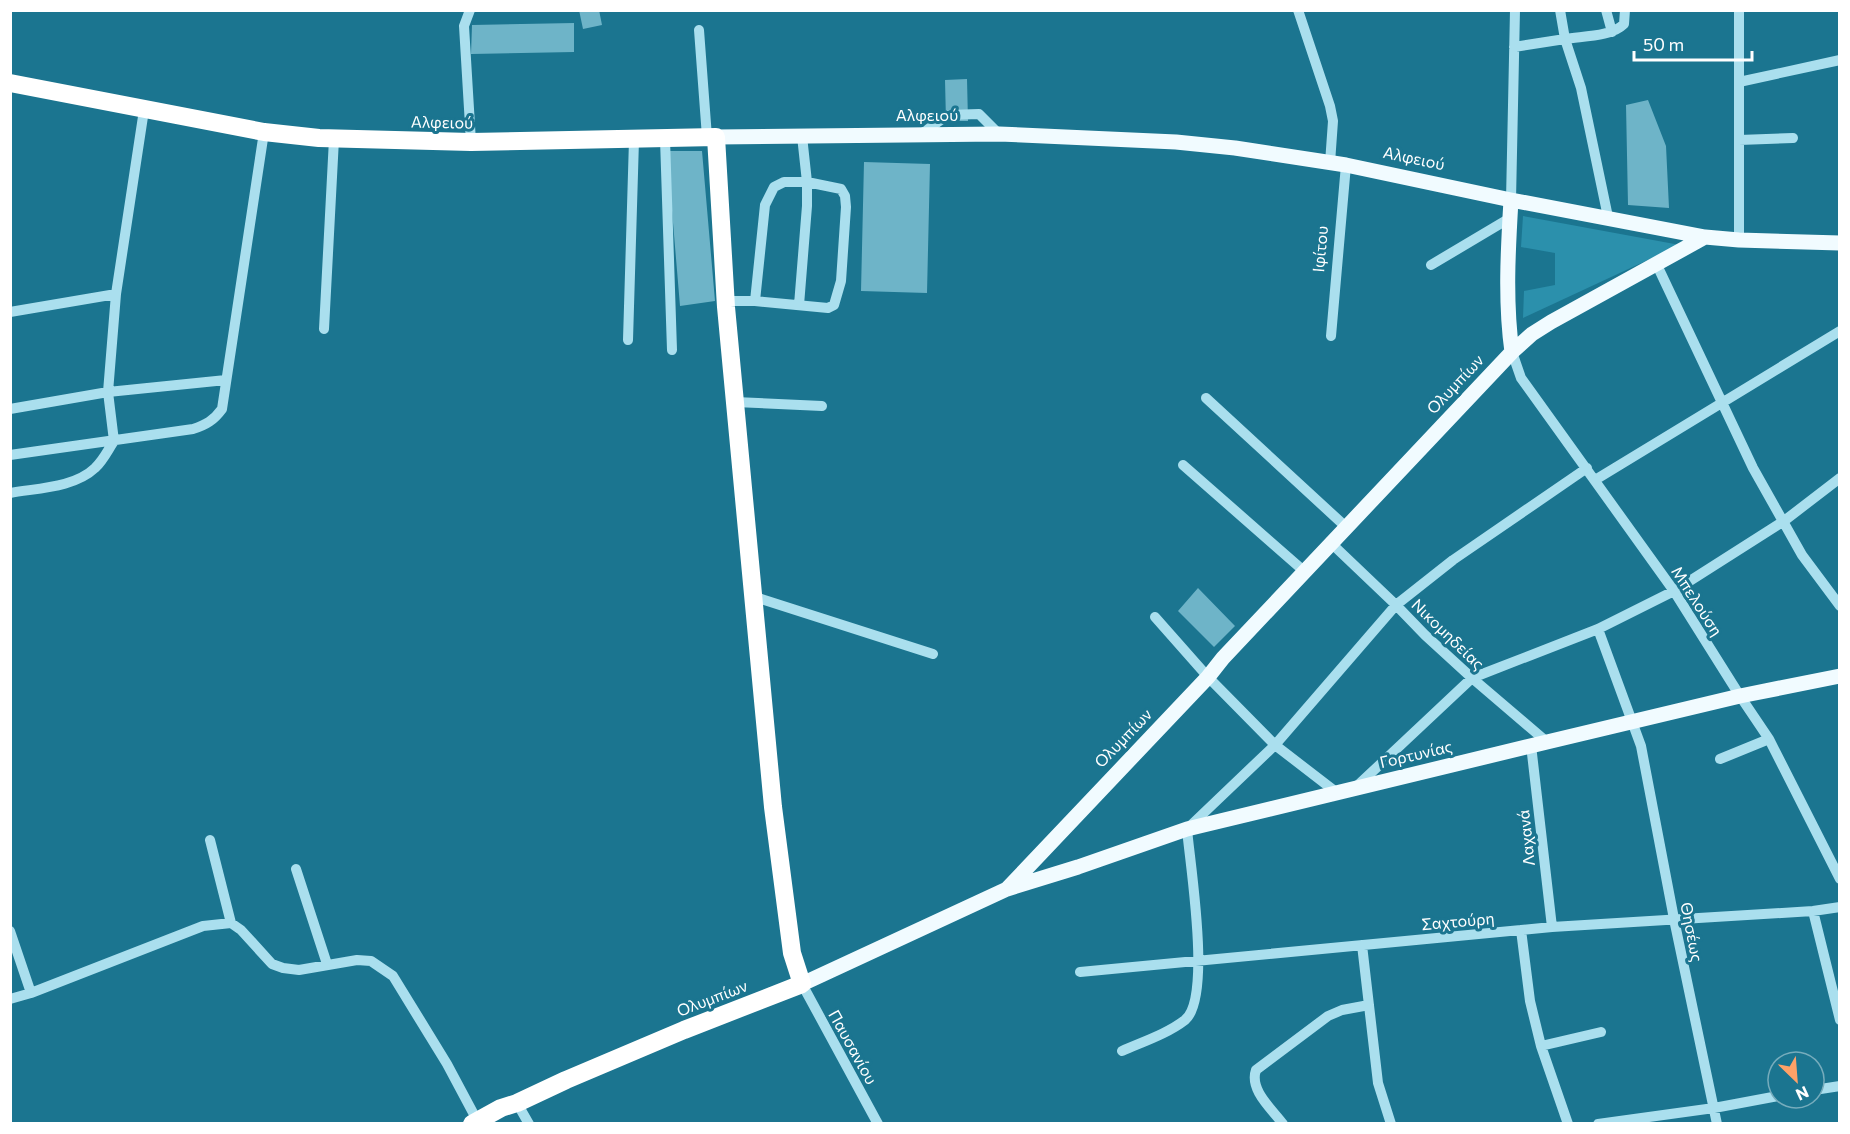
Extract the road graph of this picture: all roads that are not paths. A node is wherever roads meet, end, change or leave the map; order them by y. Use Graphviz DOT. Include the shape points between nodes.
graph roads {
  1 [pos="470,10"];
  2 [pos="1298,10"];
  3 [pos="1515,10"];
  4 [pos="1560,10"];
  5 [pos="1606,10"];
  6 [pos="1625,10"];
  7 [pos="1739,10"];
  8 [pos="699,30"];
  9 [pos="1612,32"];
  10 [pos="1565,39"];
  11 [pos="1514,47"];
  12 [pos="1839,60"];
  13 [pos="1739,82"];
  14 [pos="10,83"];
  15 [pos="144,110"];
  16 [pos="264,132"];
  17 [pos="802,136"];
  18 [pos="711,137"];
  19 [pos="1793,138"];
  20 [pos="334,139"];
  21 [pos="634,140"];
  22 [pos="665,140"];
  23 [pos="1739,140"];
  24 [pos="471,142"];
  25 [pos="1330,163"];
  26 [pos="1346,165"];
  27 [pos="807,182"];
  28 [pos="1511,200"];
  29 [pos="1608,217"];
  30 [pos="1510,218"];
  31 [pos="1705,237"];
  32 [pos="1739,240"];
  33 [pos="1839,243"];
  34 [pos="1656,263"];
  35 [pos="1431,265"];
  36 [pos="116,294"];
  37 [pos="726,301"];
  38 [pos="755,301"];
  39 [pos="799,305"];
  40 [pos="10,312"];
  41 [pos="324,329"];
  42 [pos="1839,331"];
  43 [pos="1331,336"];
  44 [pos="628,340"];
  45 [pos="672,350"];
  46 [pos="1512,352"];
  47 [pos="226,380"];
  48 [pos="108,392"];
  49 [pos="1206,398"];
  50 [pos="735,402"];
  51 [pos="1722,403"];
  52 [pos="822,406"];
  53 [pos="10,409"];
  54 [pos="114,441"];
  55 [pos="10,455"];
  56 [pos="1183,465"];
  57 [pos="1587,468"];
  58 [pos="1839,478"];
  59 [pos="1595,480"];
  60 [pos="10,493"];
  61 [pos="1784,521"];
  62 [pos="1346,527"];
  63 [pos="1332,544"];
  64 [pos="1305,572"];
  65 [pos="1674,591"];
  66 [pos="752,596"];
  67 [pos="1396,605"];
  68 [pos="1839,606"];
  69 [pos="1155,617"];
  70 [pos="1598,629"];
  71 [pos="933,654"];
  72 [pos="1839,676"];
  73 [pos="1208,677"];
  74 [pos="1472,678"];
  75 [pos="1740,696"];
  76 [pos="1634,723"];
  77 [pos="1769,739"];
  78 [pos="1547,742"];
  79 [pos="1275,745"];
  80 [pos="1531,745"];
  81 [pos="1720,759"];
  82 [pos="1356,787"];
  83 [pos="1336,792"];
  84 [pos="1187,829"];
  85 [pos="210,840"];
  86 [pos="296,869"];
  87 [pos="1839,879"];
  88 [pos="1007,889"];
  89 [pos="1839,907"];
  90 [pos="1813,911"];
  91 [pos="1674,920"];
  92 [pos="231,923"];
  93 [pos="1551,927"];
  94 [pos="1521,930"];
  95 [pos="10,931"];
  96 [pos="1362,945"];
  97 [pos="1199,960"];
  98 [pos="327,964"];
  99 [pos="1080,972"];
  100 [pos="802,984"];
  101 [pos="31,993"];
  102 [pos="10,999"];
  103 [pos="1369,1005"];
  104 [pos="1839,1020"];
  105 [pos="1601,1032"];
  106 [pos="1541,1046"];
  107 [pos="1122,1051"];
  108 [pos="1766,1098"];
  109 [pos="517,1103"];
  110 [pos="1714,1108"];
  111 [pos="476,1122"];
  112 [pos="529,1124"];
  113 [pos="878,1124"];
  114 [pos="1283,1124"];
  115 [pos="1391,1124"];
  116 [pos="1568,1124"];
  117 [pos="1598,1124"];
  118 [pos="1717,1124"];
  1 -- 24 [label="street" via="464,26"];
  2 -- 25 [label="street" via="1330,106"];
  3 -- 11 [label="street"];
  4 -- 10 [label="street"];
  5 -- 9 [label="street"];
  6 -- 9 [label="street" via="1624,24"];
  7 -- 13 [label="street"];
  8 -- 18 [label="street"];
  9 -- 10 [label="street"];
  10 -- 11 [label="street"];
  10 -- 29 [label="street" via="1581,88"];
  11 -- 28 [label="street"];
  12 -- 13 [label="street"];
  13 -- 23 [label="street"];
  14 -- 15 [label="highway, Αλφειού"];
  15 -- 16 [label="highway, Αλφειού"];
  15 -- 36 [label="street"];
  16 -- 20 [label="highway, Αλφειού"];
  16 -- 47 [label="street"];
  17 -- 18 [label="main road, Αλφειού"];
  17 -- 25 [label="main road, Αλφειού" via="999,134 1176,142"];
  17 -- 27 [label="street"];
  18 -- 22 [label="highway, Αλφειού"];
  18 -- 37 [label="highway"];
  19 -- 23 [label="street"];
  20 -- 24 [label="highway, Αλφειού"];
  20 -- 41 [label="street"];
  21 -- 22 [label="highway, Αλφειού"];
  21 -- 24 [label="highway, Αλφειού"];
  21 -- 44 [label="street"];
  22 -- 45 [label="street"];
  23 -- 32 [label="street"];
  25 -- 26 [label="main road, Αλφειού"];
  26 -- 28 [label="main road, Αλφειού"];
  26 -- 43 [label="street, Ιφίτου"];
  27 -- 38 [label="street" via="784,182 774,187 765,205"];
  27 -- 39 [label="street"];
  27 -- 39 [label="street" via="841,189 846,207 837,299 828,308"];
  28 -- 29 [label="main road, Αλφειού"];
  28 -- 30 [label="main road"];
  29 -- 31 [label="main road, Αλφειού"];
  30 -- 35 [label="street"];
  30 -- 46 [label="main road"];
  31 -- 32 [label="main road, Αλφειού"];
  31 -- 34 [label="main road, Ολυμπίων"];
  32 -- 33 [label="main road, Αλφειού"];
  34 -- 46 [label="main road, Ολυμπίων" via="1551,322"];
  34 -- 51 [label="street"];
  36 -- 40 [label="street"];
  36 -- 48 [label="street"];
  37 -- 38 [label="street"];
  37 -- 50 [label="highway"];
  38 -- 39 [label="street"];
  42 -- 51 [label="street"];
  46 -- 57 [label="street, Μπελούση" via="1521,378"];
  46 -- 62 [label="main road, Ολυμπίων"];
  47 -- 48 [label="street"];
  47 -- 54 [label="street" via="222,409 204,426"];
  48 -- 53 [label="street"];
  48 -- 54 [label="street"];
  49 -- 62 [label="street"];
  50 -- 52 [label="street"];
  50 -- 66 [label="highway"];
  51 -- 59 [label="street"];
  51 -- 61 [label="street"];
  54 -- 55 [label="street"];
  54 -- 60 [label="street" via="96,468 82,477"];
  56 -- 64 [label="street"];
  57 -- 59 [label="street, Μπελούση"];
  57 -- 67 [label="street" via="1453,560"];
  58 -- 61 [label="street"];
  59 -- 65 [label="street, Μπελούση"];
  61 -- 65 [label="street"];
  61 -- 68 [label="street" via="1802,555"];
  62 -- 63 [label="main road, Ολυμπίων"];
  63 -- 64 [label="main road, Ολυμπίων"];
  63 -- 67 [label="street, Νικομηδείας"];
  64 -- 73 [label="main road, Ολυμπίων"];
  65 -- 70 [label="street"];
  65 -- 75 [label="street, Μπελούση"];
  66 -- 71 [label="street"];
  66 -- 100 [label="highway" via="790,941"];
  67 -- 74 [label="street, Νικομηδείας"];
  67 -- 79 [label="street"];
  69 -- 73 [label="street"];
  70 -- 74 [label="street"];
  70 -- 76 [label="street, Θησέως"];
  72 -- 75 [label="main road, Γορτυνίας"];
  73 -- 79 [label="street"];
  73 -- 88 [label="main road, Ολυμπίων"];
  74 -- 78 [label="street, Νικομηδείας"];
  74 -- 82 [label="street"];
  75 -- 76 [label="main road, Γορτυνίας"];
  75 -- 77 [label="street, Μπελούση"];
  76 -- 78 [label="main road, Γορτυνίας"];
  76 -- 91 [label="street, Θησέως"];
  77 -- 81 [label="street"];
  77 -- 87 [label="street, Μπελούση"];
  78 -- 80 [label="main road, Γορτυνίας"];
  79 -- 83 [label="street"];
  79 -- 84 [label="street"];
  80 -- 82 [label="main road, Γορτυνίας"];
  80 -- 93 [label="street, Λαχανά"];
  82 -- 83 [label="main road, Γορτυνίας"];
  83 -- 84 [label="main road, Γορτυνίας"];
  84 -- 88 [label="main road, Γορτυνίας"];
  84 -- 97 [label="street"];
  85 -- 92 [label="street"];
  86 -- 98 [label="street"];
  88 -- 100 [label="main road, Ολυμπίων"];
  89 -- 90 [label="street, Σαχτούρη"];
  90 -- 91 [label="street, Σαχτούρη"];
  90 -- 104 [label="street"];
  91 -- 93 [label="street, Σαχτούρη"];
  91 -- 110 [label="street, Θησέως"];
  92 -- 98 [label="street" via="272,964 299,970"];
  92 -- 101 [label="street" via="203,927"];
  93 -- 94 [label="street, Σαχτούρη"];
  94 -- 96 [label="street, Σαχτούρη"];
  94 -- 106 [label="street" via="1530,1001"];
  95 -- 101 [label="street"];
  96 -- 97 [label="street, Σαχτούρη"];
  96 -- 103 [label="street"];
  97 -- 99 [label="street, Σαχτούρη"];
  97 -- 107 [label="street" via="1193,1011 1185,1020"];
  98 -- 111 [label="street" via="370,961 393,976 447,1064"];
  100 -- 109 [label="highway, Ολυμπίων" via="684,1030"];
  100 -- 113 [label="street, Παυσανίου"];
  101 -- 102 [label="street"];
  103 -- 114 [label="street" via="1328,1016 1256,1071 1257,1090"];
  103 -- 115 [label="street" via="1378,1083"];
  105 -- 106 [label="street"];
  106 -- 116 [label="street"];
  108 -- 110 [label="street"];
  109 -- 111 [label="highway, Ολυμπίων"];
  109 -- 112 [label="street"];
  110 -- 117 [label="street"];
  110 -- 118 [label="street, Θησέως"];
}
